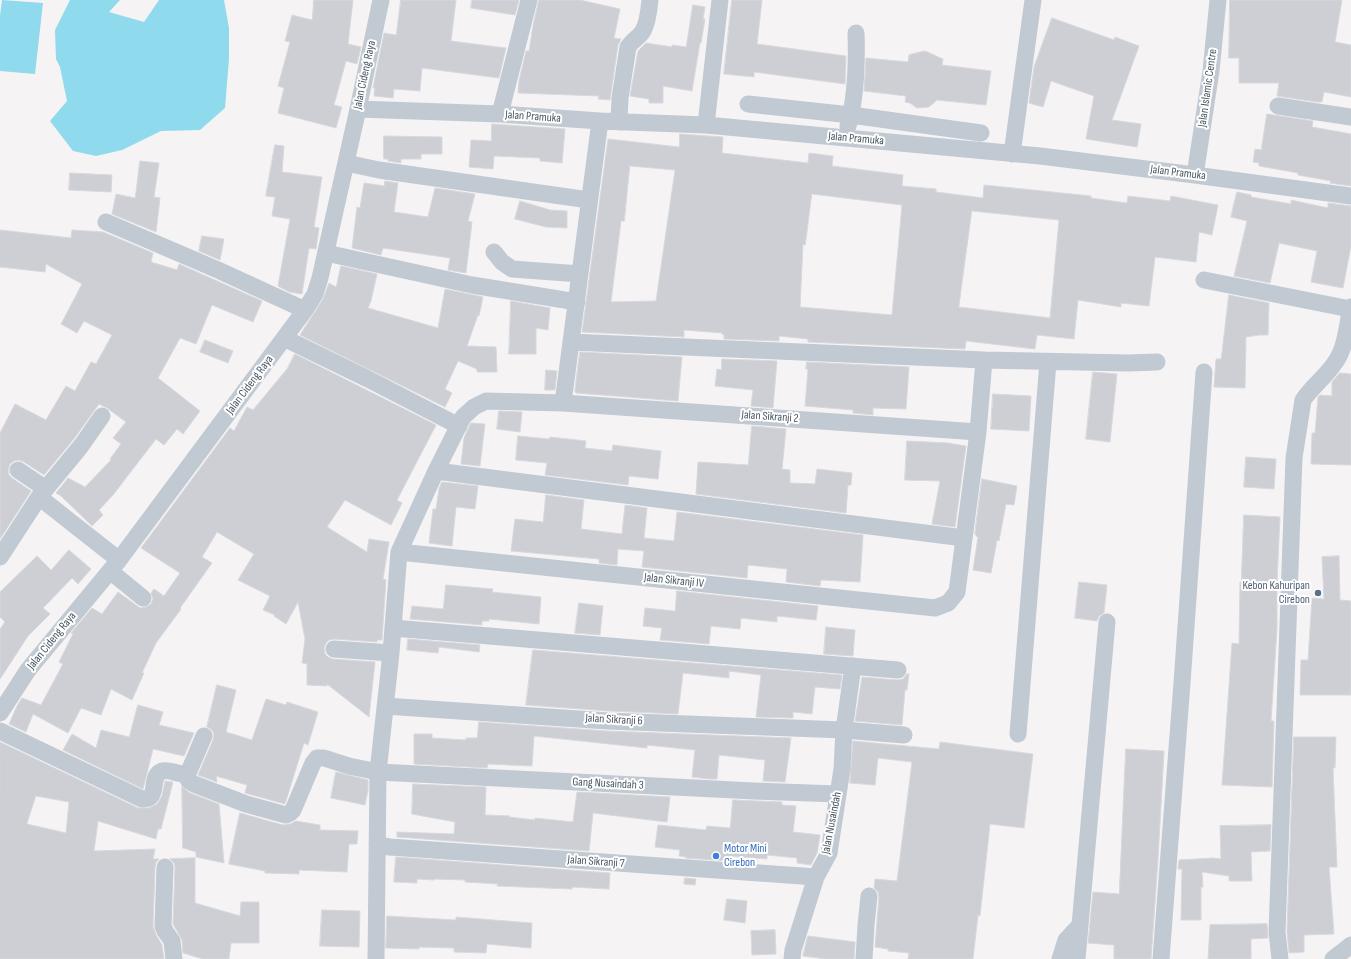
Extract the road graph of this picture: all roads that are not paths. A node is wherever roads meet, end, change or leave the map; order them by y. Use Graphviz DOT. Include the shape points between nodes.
graph roads {
  1 [pos="380,0"];
  2 [pos="529,0"];
  3 [pos="650,0"];
  4 [pos="720,0"];
  5 [pos="1032,0"];
  6 [pos="1218,0"];
  7 [pos="856,33"];
  8 [pos="748,104"];
  9 [pos="1278,106"];
  10 [pos="358,108"];
  11 [pos="500,114"];
  12 [pos="851,115"];
  13 [pos="1351,117"];
  14 [pos="600,121"];
  15 [pos="619,122"];
  16 [pos="706,125"];
  17 [pos="981,133"];
  18 [pos="845,138"];
  19 [pos="1012,154"];
  20 [pos="346,163"];
  21 [pos="1195,175"];
  22 [pos="1351,196"];
  23 [pos="589,200"];
  24 [pos="106,222"];
  25 [pos="494,252"];
  26 [pos="326,253"];
  27 [pos="580,274"];
  28 [pos="1204,280"];
  29 [pos="577,302"];
  30 [pos="1351,308"];
  31 [pos="305,310"];
  32 [pos="284,338"];
  33 [pos="571,342"];
  34 [pos="984,360"];
  35 [pos="1048,362"];
  36 [pos="1157,362"];
  37 [pos="1204,372"];
  38 [pos="563,403"];
  39 [pos="102,416"];
  40 [pos="459,426"];
  41 [pos="978,432"];
  42 [pos="18,470"];
  43 [pos="436,471"];
  44 [pos="43,493"];
  45 [pos="964,538"];
  46 [pos="399,552"];
  47 [pos="0,557"];
  48 [pos="114,565"];
  49 [pos="143,598"];
  50 [pos="1107,622"];
  51 [pos="393,628"];
  52 [pos="334,649"];
  53 [pos="391,653"];
  54 [pos="853,666"];
  55 [pos="898,670"];
  56 [pos="384,706"];
  57 [pos="1,710"];
  58 [pos="844,730"];
  59 [pos="0,731"];
  60 [pos="1018,734"];
  61 [pos="904,735"];
  62 [pos="204,736"];
  63 [pos="378,772"];
  64 [pos="184,774"];
  65 [pos="838,794"];
  66 [pos="376,845"];
  67 [pos="166,867"];
  68 [pos="816,877"];
  69 [pos="869,896"];
  70 [pos="1080,925"];
  71 [pos="1351,945"];
  72 [pos="174,959"];
  73 [pos="376,959"];
  74 [pos="792,959"];
  75 [pos="864,959"];
  76 [pos="1060,959"];
  77 [pos="1077,959"];
  78 [pos="1161,959"];
  79 [pos="1280,959"];
  80 [pos="1333,959"];
  1 -- 10 [label="street, Jalan Cideng Raya"];
  2 -- 11 [label="street"];
  3 -- 15 [label="street" via="644,30 628,47"];
  4 -- 16 [label="street"];
  5 -- 19 [label="street"];
  6 -- 21 [label="street, Jalan Islamic Centre" via="1211,71"];
  7 -- 12 [label="street" via="857,58"];
  8 -- 12 [label="street"];
  9 -- 13 [label="street"];
  10 -- 11 [label="street, Jalan Pramuka"];
  10 -- 20 [label="street, Jalan Cideng Raya"];
  11 -- 14 [label="street, Jalan Pramuka"];
  12 -- 17 [label="street"];
  12 -- 18 [label="street"];
  14 -- 15 [label="street, Jalan Pramuka"];
  14 -- 23 [label="street"];
  15 -- 16 [label="street, Jalan Pramuka"];
  16 -- 18 [label="street, Jalan Pramuka"];
  18 -- 19 [label="street, Jalan Pramuka"];
  19 -- 21 [label="street, Jalan Pramuka"];
  20 -- 23 [label="street"];
  20 -- 26 [label="street, Jalan Cideng Raya"];
  21 -- 22 [label="street, Jalan Pramuka"];
  23 -- 27 [label="street"];
  24 -- 31 [label="street"];
  25 -- 27 [label="street" via="512,269"];
  26 -- 29 [label="street" via="472,285"];
  26 -- 31 [label="street, Jalan Cideng Raya" via="315,294"];
  27 -- 29 [label="street"];
  28 -- 30 [label="street"];
  29 -- 33 [label="street"];
  30 -- 79 [label="street" via="1342,348 1335,364 1303,400 1294,458 1277,932"];
  31 -- 32 [label="street, Jalan Cideng Raya"];
  32 -- 40 [label="street" via="368,378"];
  32 -- 48 [label="street, Jalan Cideng Raya"];
  33 -- 34 [label="street"];
  33 -- 38 [label="street"];
  34 -- 35 [label="street"];
  34 -- 41 [label="street"];
  35 -- 36 [label="street"];
  35 -- 60 [label="street"];
  37 -- 78 [label="street"];
  38 -- 40 [label="street, Jalan Sikranji 2" via="486,401 463,417"];
  38 -- 41 [label="street, Jalan Sikranji 2"];
  39 -- 44 [label="street"];
  40 -- 43 [label="street, Jalan Sikranji 2"];
  41 -- 45 [label="street"];
  42 -- 44 [label="street"];
  43 -- 45 [label="street"];
  43 -- 46 [label="street, Jalan Sikranji 2"];
  44 -- 47 [label="street"];
  44 -- 48 [label="street"];
  45 -- 46 [label="street, Jalan Sikranji IV" via="957,592 948,603 935,608"];
  46 -- 51 [label="street"];
  48 -- 49 [label="street"];
  48 -- 57 [label="street, Jalan Cideng Raya" via="28,670"];
  50 -- 70 [label="street"];
  51 -- 53 [label="street"];
  51 -- 54 [label="street"];
  52 -- 53 [label="street"];
  53 -- 56 [label="street"];
  54 -- 55 [label="street"];
  54 -- 58 [label="street, Jalan Nusaindah"];
  56 -- 58 [label="street, Jalan Sikranji 6" via="608,720"];
  56 -- 63 [label="street"];
  58 -- 61 [label="street, Jalan Sikranji 6"];
  58 -- 65 [label="street, Jalan Nusaindah"];
  59 -- 64 [label="street" via="142,799 149,799 152,796 157,774 160,772"];
  62 -- 64 [label="street" via="191,768"];
  63 -- 64 [label="street, Gang Nusaindah 3" via="317,758 293,810 286,815 246,804 194,784 188,781"];
  63 -- 65 [label="street, Gang Nusaindah 3"];
  63 -- 66 [label="street"];
  65 -- 68 [label="street, Jalan Nusaindah" via="828,853"];
  66 -- 68 [label="street, Jalan Sikranji 7"];
  66 -- 73 [label="street"];
  67 -- 72 [label="street" via="163,926 172,941"];
  68 -- 74 [label="street, Jalan Nusaindah"];
  69 -- 75 [label="street"];
  70 -- 76 [label="street" via="1066,940"];
  70 -- 77 [label="street"];
  71 -- 80 [label="street"];
}
